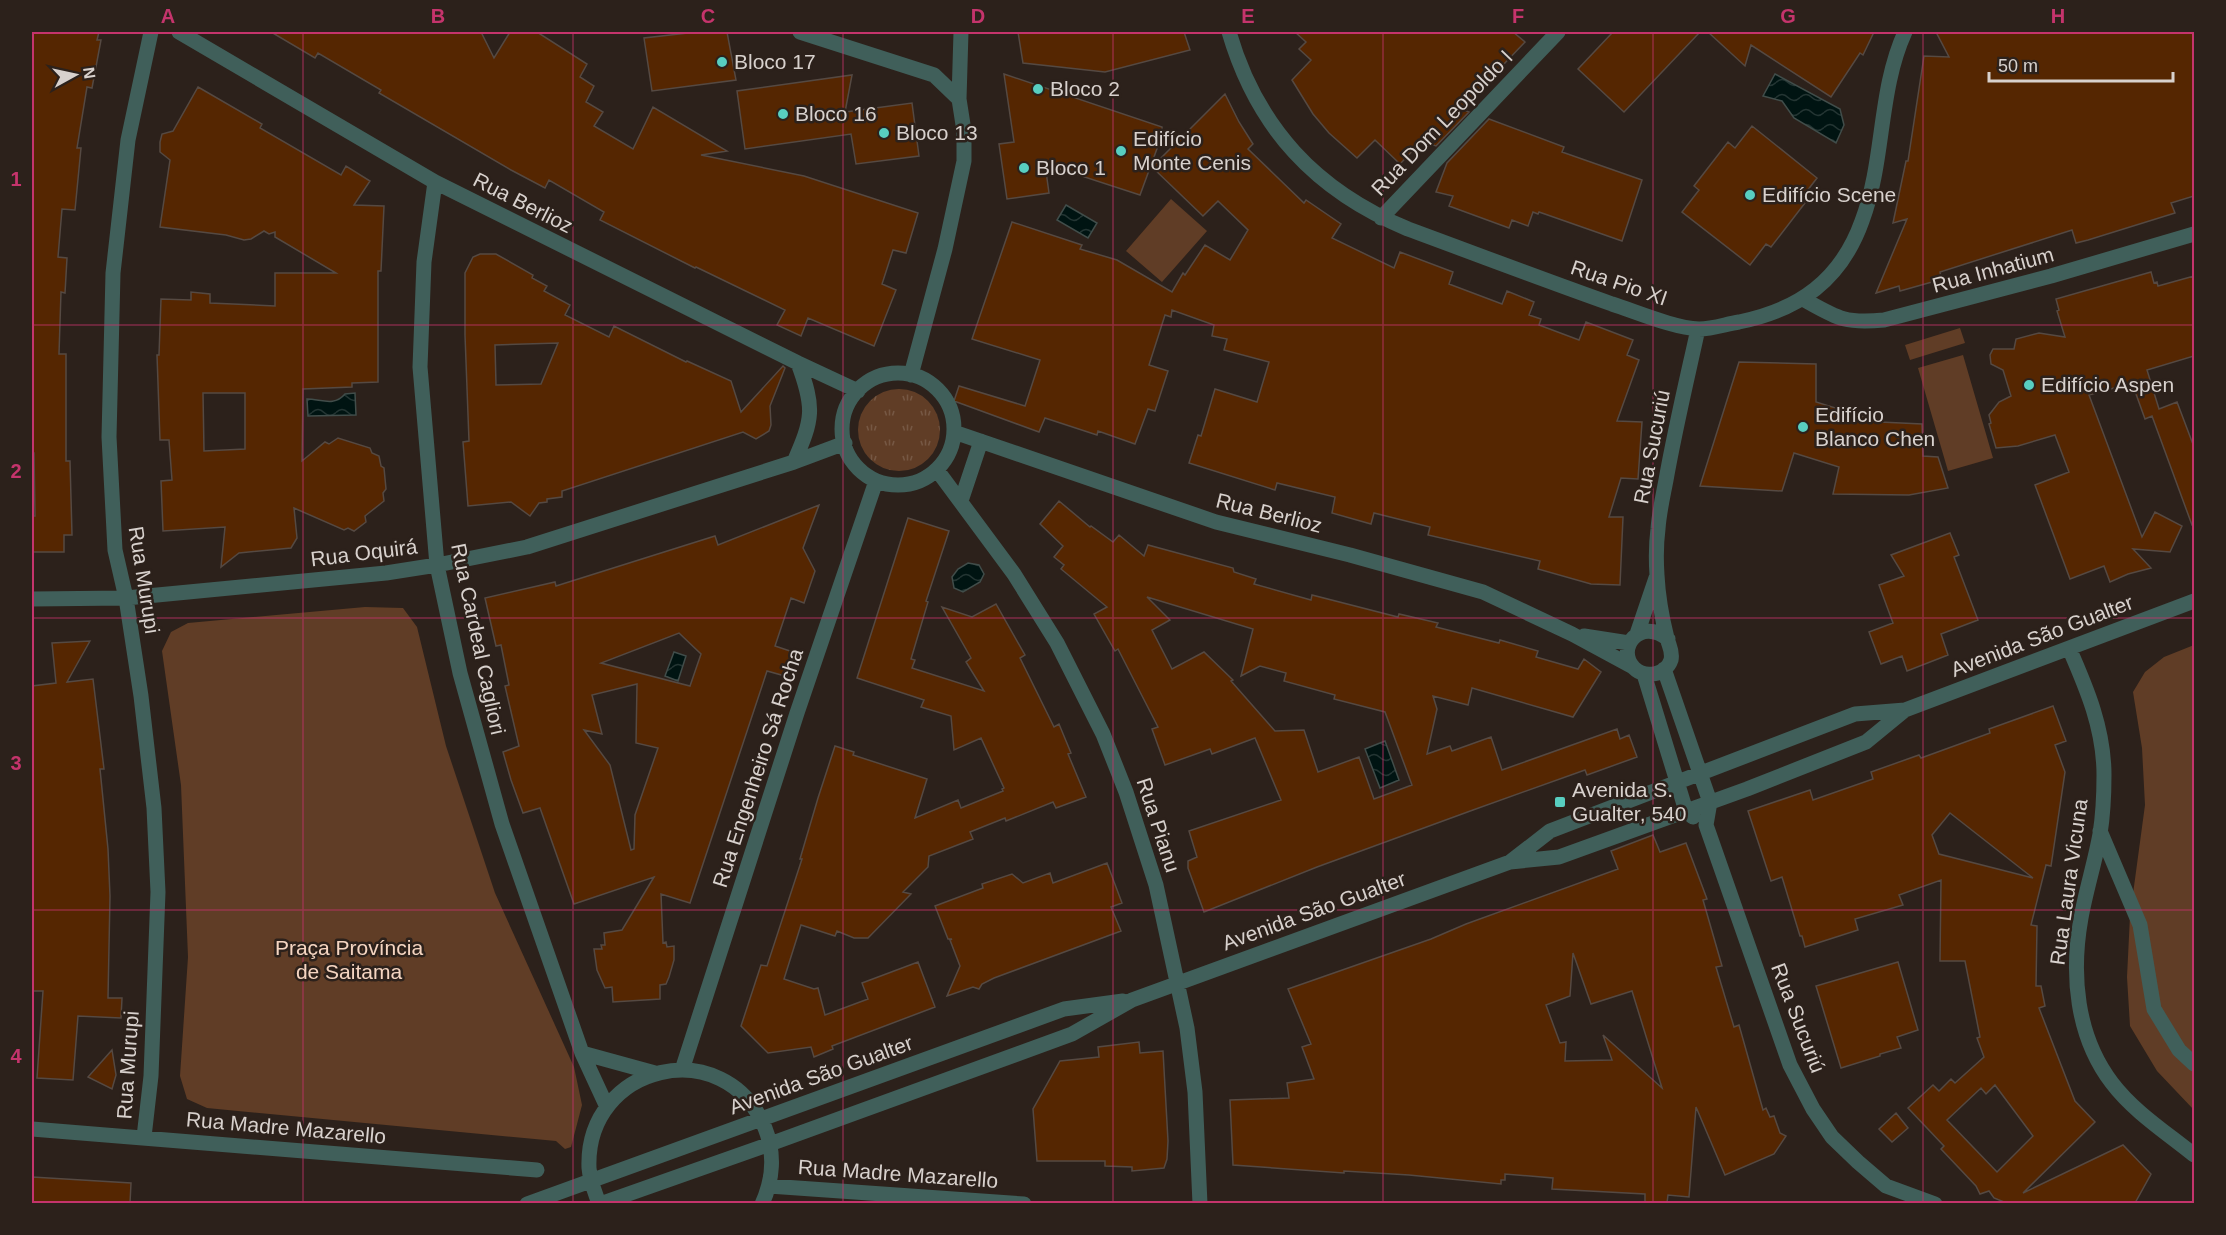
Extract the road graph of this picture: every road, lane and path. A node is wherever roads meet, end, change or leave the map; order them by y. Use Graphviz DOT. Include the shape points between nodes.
graph roads {
  1 [pos="151,32"];
  2 [pos="179,32"];
  3 [pos="800,32"];
  4 [pos="961,32"];
  5 [pos="1229,32"];
  6 [pos="1558,32"];
  7 [pos="1905,32"];
  8 [pos="959,99"];
  9 [pos="435,182"];
  10 [pos="1381,218"];
  11 [pos="2194,234"];
  12 [pos="1803,300"];
  13 [pos="1698,329"];
  14 [pos="798,363"];
  15 [pos="911,375"];
  16 [pos="858,391"];
  17 [pos="954,432"];
  18 [pos="981,441"];
  19 [pos="845,443"];
  20 [pos="794,462"];
  21 [pos="937,470"];
  22 [pos="876,481"];
  23 [pos="961,501"];
  24 [pos="437,565"];
  25 [pos="1657,575"];
  26 [pos="126,598"];
  27 [pos="32,599"];
  28 [pos="2194,601"];
  29 [pos="1572,634"];
  30 [pos="1633,638"];
  31 [pos="1668,639"];
  32 [pos="2069,648"];
  33 [pos="1664,669"];
  34 [pos="1639,671"];
  35 [pos="1905,710"];
  36 [pos="1699,774"];
  37 [pos="1676,782"];
  38 [pos="1710,802"];
  39 [pos="1686,811"];
  40 [pos="1706,825"];
  41 [pos="2100,831"];
  42 [pos="1510,862"];
  43 [pos="1176,983"];
  44 [pos="1132,1000"];
  45 [pos="582,1053"];
  46 [pos="2194,1064"];
  47 [pos="682,1070"];
  48 [pos="655,1073"];
  49 [pos="607,1107"];
  50 [pos="761,1119"];
  51 [pos="32,1129"];
  52 [pos="144,1137"];
  53 [pos="770,1144"];
  54 [pos="2194,1155"];
  55 [pos="537,1170"];
  56 [pos="591,1182"];
  57 [pos="769,1186"];
  58 [pos="527,1203"];
  59 [pos="599,1203"];
  60 [pos="762,1203"];
  61 [pos="1024,1203"];
  62 [pos="1200,1203"];
  63 [pos="1935,1203"];
  1 -- 26 [label="street, Rua Murupi" via="128,140 113,273 109,437 115,550"];
  2 -- 9 [label="street, Rua Berlioz"];
  3 -- 8 [label="street" via="934,75"];
  4 -- 8 [label="street"];
  5 -- 10 [label="street, Rua Pio XI" via="1265,115 1294,152 1321,179"];
  6 -- 10 [label="street, Rua Dom Leopoldo I"];
  7 -- 12 [label="street, Rua Pio XI" via="1892,72 1881,142 1862,221 1836,268"];
  8 -- 15 [label="street" via="964,160"];
  9 -- 14 [label="street, Rua Berlioz"];
  9 -- 24 [label="street, Rua Cardeal Cagliori" via="424,262 420,368"];
  10 -- 13 [label="street, Rua Pio XI" via="1587,295"];
  11 -- 12 [label="street, Rua Inhatium" via="1884,320 1838,319"];
  12 -- 13 [label="street, Rua Pio XI" via="1758,318"];
  13 -- 25 [label="street, Rua Sucuriú" via="1658,529"];
  14 -- 16 [label="street, Rua Berlioz"];
  14 -- 20 [label="street" via="812,407"];
  15 -- 16 [label="street" via="882,376"];
  15 -- 17 [label="street" via="925,380 942,394 952,413"];
  16 -- 19 [label="street" via="845,413"];
  17 -- 18 [label="street, Rua Berlioz"];
  17 -- 21 [label="street" via="948,456"];
  18 -- 23 [label="street"];
  18 -- 29 [label="street, Rua Berlioz" via="1216,522 1483,592"];
  19 -- 20 [label="street, Rua Oquirá"];
  19 -- 22 [label="street" via="855,465"];
  20 -- 24 [label="street, Rua Oquirá" via="527,548"];
  21 -- 22 [label="street" via="925,479 904,485"];
  21 -- 23 [label="street, Rua Pianu"];
  22 -- 47 [label="street, Rua Engenheiro Sá Rocha"];
  23 -- 43 [label="street, Rua Pianu" via="1058,643 1103,734 1156,885"];
  24 -- 26 [label="street, Rua Oquirá"];
  24 -- 45 [label="street, Rua Cardeal Cagliori" via="460,673 501,824"];
  25 -- 30 [label="street, Rua Sucuriú"];
  25 -- 31 [label="street, Rua Sucuriú"];
  26 -- 27 [label="street, Rua Oquirá"];
  26 -- 52 [label="street, Rua Murupi" via="154,808 158,892 151,1076"];
  28 -- 32 [label="street, Avenida São Gualter"];
  29 -- 30 [label="street, Rua Berlioz"];
  29 -- 34 [label="street, Rua Berlioz"];
  30 -- 31 [label="street" via="1648,630"];
  30 -- 34 [label="street" via="1627,656"];
  31 -- 33 [label="street" via="1671,660"];
  32 -- 35 [label="street, Avenida São Gualter"];
  32 -- 41 [label="street, Rua Laura Vicuna" via="2091,699 2101,737 2104,774"];
  33 -- 34 [label="street" via="1655,674"];
  33 -- 36 [label="street"];
  34 -- 37 [label="street"];
  35 -- 36 [label="street, Avenida São Gualter" via="1855,714"];
  35 -- 38 [label="street, Avenida São Gualter" via="1866,742"];
  36 -- 37 [label="street, Avenida São Gualter"];
  36 -- 38 [label="street"];
  37 -- 39 [label="street"];
  37 -- 42 [label="street, Avenida São Gualter" via="1550,831"];
  38 -- 39 [label="street, Avenida São Gualter"];
  38 -- 40 [label="street, Rua Sucuriú"];
  39 -- 40 [label="street"];
  39 -- 42 [label="street, Avenida São Gualter" via="1559,857"];
  40 -- 63 [label="street, Rua Sucuriú" via="1790,1065 1813,1109 1832,1137 1886,1186"];
  41 -- 46 [label="street" via="2140,925 2154,1009 2179,1050"];
  41 -- 54 [label="street, Rua Laura Vicuna" via="2077,950 2077,994 2086,1033 2112,1084"];
  42 -- 43 [label="street, Avenida São Gualter"];
  43 -- 44 [label="street, Avenida São Gualter"];
  43 -- 62 [label="street, Rua Pianu" via="1187,1028 1195,1092"];
  44 -- 50 [label="street, Avenida São Gualter" via="1064,1009"];
  44 -- 53 [label="street, Avenida São Gualter" via="1072,1034"];
  45 -- 48 [label="street"];
  45 -- 49 [label="street, Rua Cardeal Cagliori"];
  47 -- 48 [label="street"];
  47 -- 50 [label="street" via="729,1083 753,1105"];
  48 -- 49 [label="street" via="628,1086"];
  49 -- 56 [label="street" via="592,1137"];
  50 -- 53 [label="street"];
  50 -- 56 [label="street, Avenida São Gualter"];
  51 -- 52 [label="street, Rua Madre Mazarello"];
  52 -- 55 [label="street, Rua Madre Mazarello"];
  53 -- 57 [label="street"];
  53 -- 59 [label="street, Avenida São Gualter"];
  56 -- 58 [label="street, Avenida São Gualter"];
  56 -- 59 [label="street"];
  57 -- 60 [label="street"];
  57 -- 61 [label="street, Rua Madre Mazarello"];
}
